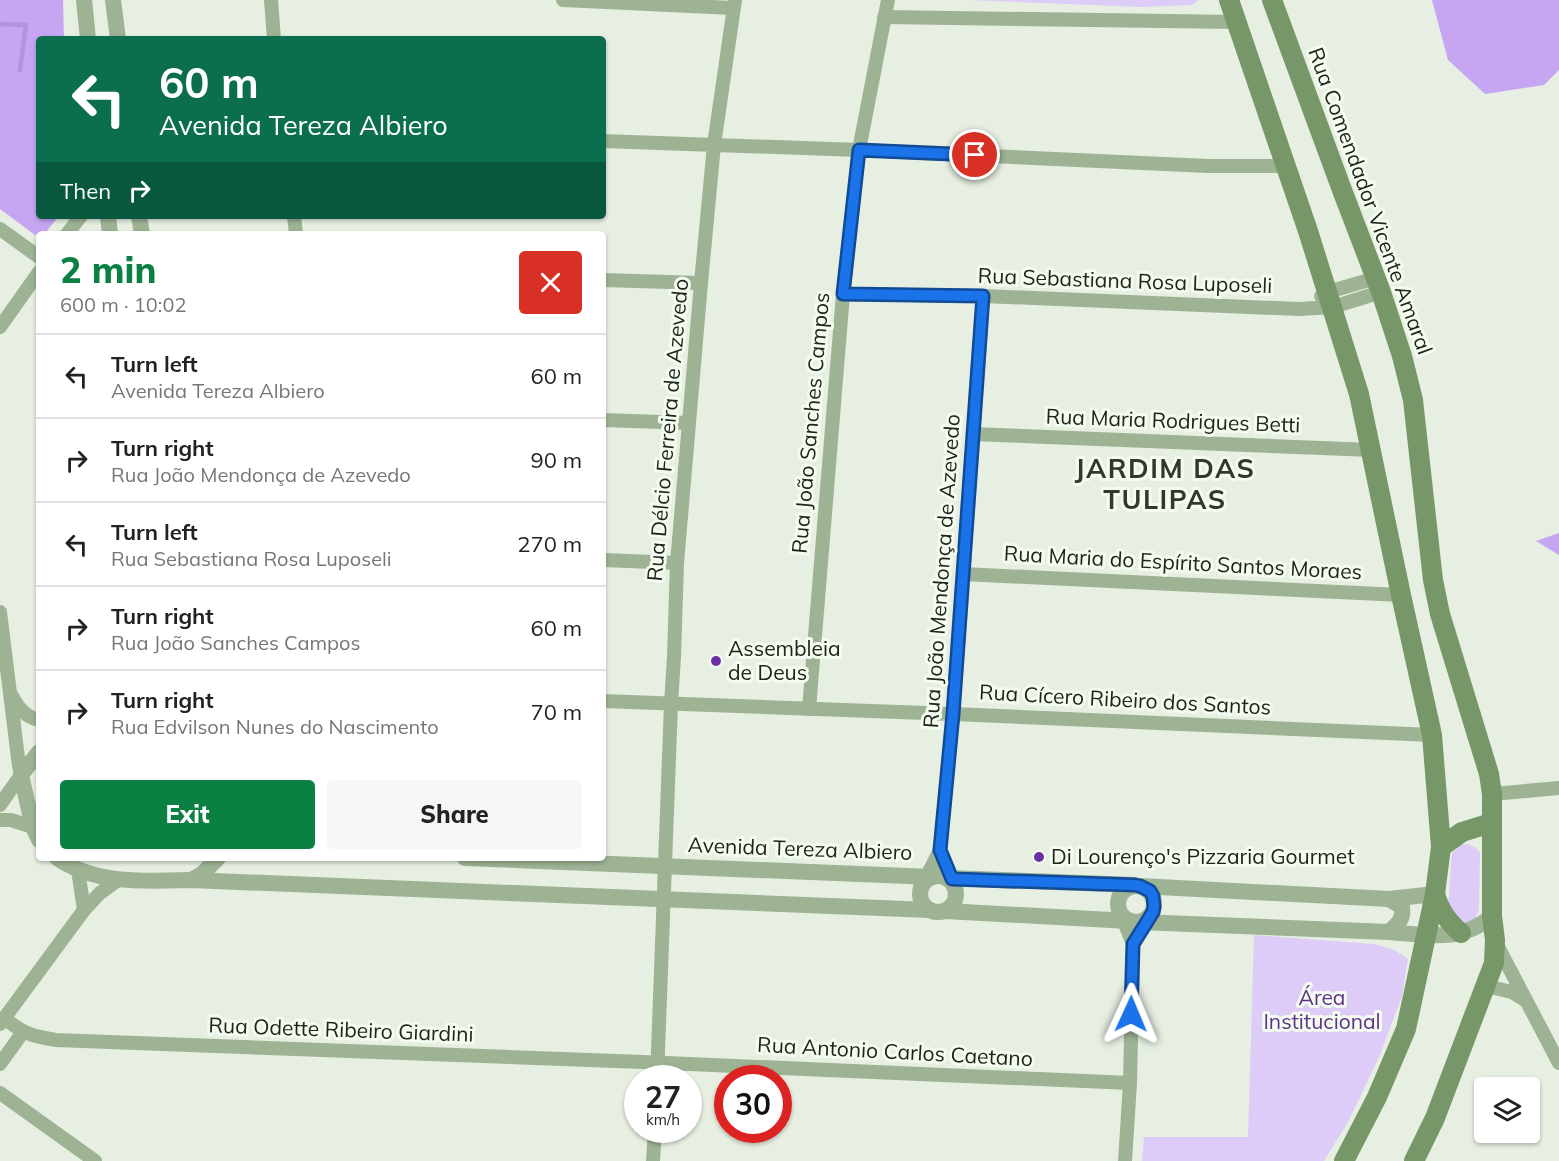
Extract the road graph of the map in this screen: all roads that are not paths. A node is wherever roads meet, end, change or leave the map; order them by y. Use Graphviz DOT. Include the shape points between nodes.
graph roads {
  1 [pos="84,0"];
  2 [pos="113,0"];
  3 [pos="271,0"];
  4 [pos="563,0"];
  5 [pos="888,0"];
  6 [pos="1229,0"];
  7 [pos="1272,0"];
  8 [pos="734,4"];
  9 [pos="884,17"];
  10 [pos="1236,22"];
  11 [pos="88,36"];
  12 [pos="118,36"];
  13 [pos="274,36"];
  14 [pos="606,141"];
  15 [pos="714,145"];
  16 [pos="859,150"];
  17 [pos="1286,166"];
  18 [pos="79,219"];
  19 [pos="0,229"];
  20 [pos="69,231"];
  21 [pos="36,255"];
  22 [pos="36,276"];
  23 [pos="606,280"];
  24 [pos="701,283"];
  25 [pos="1379,285"];
  26 [pos="843,294"];
  27 [pos="983,296"];
  28 [pos="1333,308"];
  29 [pos="1299,309"];
  30 [pos="0,327"];
  31 [pos="606,420"];
  32 [pos="689,423"];
  33 [pos="973,434"];
  34 [pos="1372,450"];
  35 [pos="606,560"];
  36 [pos="676,563"];
  37 [pos="963,574"];
  38 [pos="1401,595"];
  39 [pos="0,612"];
  40 [pos="2,651"];
  41 [pos="9,691"];
  42 [pos="606,701"];
  43 [pos="671,704"];
  44 [pos="809,709"];
  45 [pos="953,714"];
  46 [pos="36,719"];
  47 [pos="1432,735"];
  48 [pos="36,756"];
  49 [pos="21,775"];
  50 [pos="1559,788"];
  51 [pos="1492,794"];
  52 [pos="0,805"];
  53 [pos="0,820"];
  54 [pos="1491,823"];
  55 [pos="36,833"];
  56 [pos="1441,847"];
  57 [pos="940,850"];
  58 [pos="62,861"];
  59 [pos="215,861"];
  60 [pos="540,861"];
  61 [pos="665,866"];
  62 [pos="78,870"];
  63 [pos="118,880"];
  64 [pos="191,880"];
  65 [pos="939,880"];
  66 [pos="1138,886"];
  67 [pos="1435,894"];
  68 [pos="664,899"];
  69 [pos="1389,899"];
  70 [pos="84,910"];
  71 [pos="937,910"];
  72 [pos="1492,916"];
  73 [pos="1135,919"];
  74 [pos="1392,932"];
  75 [pos="1461,933"];
  76 [pos="1426,936"];
  77 [pos="1495,940"];
  78 [pos="1133,944"];
  79 [pos="1421,960"];
  80 [pos="1486,986"];
  81 [pos="1529,1004"];
  82 [pos="2,1021"];
  83 [pos="23,1032"];
  84 [pos="658,1063"];
  85 [pos="1559,1063"];
  86 [pos="0,1064"];
  87 [pos="1130,1083"];
  88 [pos="0,1093"];
  89 [pos="655,1143"];
  90 [pos="95,1161"];
  91 [pos="654,1161"];
  92 [pos="1125,1161"];
  93 [pos="1344,1161"];
  94 [pos="1414,1161"];
  1 -- 11 [label="street"];
  2 -- 12 [label="street"];
  3 -- 13 [label="street"];
  4 -- 8 [label="street"];
  5 -- 9 [label="street, Rua João Sanches Campos"];
  6 -- 10 [label="main road"];
  7 -- 25 [label="main road, Rua Comendador Vicente Amaral"];
  8 -- 15 [label="street, Rua Délcio Ferreira de Azevedo"];
  9 -- 10 [label="street"];
  9 -- 16 [label="street, Rua João Sanches Campos"];
  10 -- 17 [label="main road"];
  14 -- 15 [label="street"];
  15 -- 16 [label="street"];
  15 -- 24 [label="street, Rua Délcio Ferreira de Azevedo"];
  16 -- 17 [label="street"];
  16 -- 26 [label="street, Rua João Sanches Campos"];
  17 -- 28 [label="main road"];
  18 -- 20 [label="street"];
  19 -- 21 [label="street"];
  22 -- 30 [label="street"];
  23 -- 24 [label="street"];
  24 -- 32 [label="street, Rua Délcio Ferreira de Azevedo"];
  25 -- 28 [label="street"];
  25 -- 51 [label="main road, Rua Comendador Vicente Amaral" via="1413,400 1440,614"];
  26 -- 27 [label="street, Rua Sebastiana Rosa Luposeli"];
  26 -- 44 [label="street, Rua João Sanches Campos"];
  27 -- 29 [label="street, Rua Sebastiana Rosa Luposeli"];
  27 -- 33 [label="street, Rua João Mendonça de Azevedo"];
  28 -- 29 [label="street, Rua Sebastiana Rosa Luposeli"];
  28 -- 29 [label="street, Rua Sebastiana Rosa Luposeli" via="1316,314"];
  28 -- 34 [label="main road"];
  31 -- 32 [label="street"];
  32 -- 36 [label="street, Rua Délcio Ferreira de Azevedo"];
  33 -- 34 [label="street, Rua Maria Rodrigues Betti"];
  33 -- 37 [label="street, Rua João Mendonça de Azevedo"];
  34 -- 38 [label="main road"];
  35 -- 36 [label="street"];
  36 -- 43 [label="street, Rua Délcio Ferreira de Azevedo"];
  37 -- 38 [label="street, Rua Maria do Espírito Santos Moraes"];
  37 -- 45 [label="street, Rua João Mendonça de Azevedo"];
  38 -- 47 [label="main road"];
  39 -- 40 [label="street"];
  40 -- 41 [label="street"];
  41 -- 46 [label="street" via="17,706"];
  41 -- 49 [label="street"];
  42 -- 43 [label="street, Rua Cícero Ribeiro dos Santos"];
  43 -- 44 [label="street, Rua Cícero Ribeiro dos Santos"];
  43 -- 61 [label="street, Rua Délcio Ferreira de Azevedo"];
  44 -- 45 [label="street, Rua Cícero Ribeiro dos Santos"];
  45 -- 47 [label="street, Rua Cícero Ribeiro dos Santos"];
  45 -- 57 [label="street, Rua João Mendonça de Azevedo"];
  47 -- 56 [label="main road"];
  48 -- 49 [label="street"];
  49 -- 52 [label="street"];
  49 -- 55 [label="street"];
  50 -- 51 [label="street"];
  51 -- 54 [label="main road, Rua Comendador Vicente Amaral"];
  53 -- 55 [label="street" via="10,820"];
  54 -- 56 [label="main road" via="1462,832"];
  54 -- 72 [label="main road, Rua Comendador Vicente Amaral"];
  56 -- 67 [label="main road"];
  57 -- 65 [label="street, Rua João Mendonça de Azevedo"];
  57 -- 65 [label="street, Rua João Mendonça de Azevedo"];
  58 -- 62 [label="street"];
  59 -- 64 [label="street"];
  60 -- 61 [label="street, Avenida Tereza Albiero"];
  61 -- 65 [label="street, Avenida Tereza Albiero"];
  61 -- 68 [label="street, Rua Délcio Ferreira de Azevedo"];
  62 -- 63 [label="street"];
  62 -- 70 [label="street"];
  63 -- 64 [label="street"];
  63 -- 70 [label="street"];
  64 -- 68 [label="street"];
  65 -- 66 [label="street, Avenida Tereza Albiero"];
  65 -- 71 [label="street" via="921,888 923,904"];
  65 -- 71 [label="street" via="957,892 952,907"];
  66 -- 69 [label="street, Avenida Tereza Albiero"];
  66 -- 73 [label="street" via="1150,891 1154,907"];
  66 -- 73 [label="street" via="1125,889 1118,904"];
  67 -- 69 [label="street, Avenida Tereza Albiero"];
  67 -- 75 [label="main road" via="1445,917"];
  67 -- 76 [label="main road"];
  68 -- 71 [label="street"];
  68 -- 84 [label="street, Rua Délcio Ferreira de Azevedo"];
  69 -- 74 [label="street" via="1401,907 1403,914"];
  70 -- 82 [label="street"];
  71 -- 73 [label="street"];
  72 -- 75 [label="street"];
  72 -- 77 [label="main road, Rua Comendador Vicente Amaral"];
  73 -- 74 [label="street"];
  73 -- 78 [label="street"];
  73 -- 78 [label="street"];
  74 -- 76 [label="street"];
  74 -- 79 [label="street" via="1408,939"];
  75 -- 76 [label="street"];
  76 -- 79 [label="main road"];
  77 -- 80 [label="main road, Rua Comendador Vicente Amaral" via="1494,963"];
  77 -- 81 [label="street"];
  78 -- 87 [label="street"];
  79 -- 93 [label="main road" via="1406,1029"];
  80 -- 81 [label="street" via="1512,992"];
  80 -- 94 [label="main road, Rua Comendador Vicente Amaral" via="1435,1118"];
  81 -- 85 [label="street"];
  82 -- 83 [label="street, Rua Odette Ribeiro Giardini"];
  83 -- 84 [label="street, Rua Odette Ribeiro Giardini" via="56,1040"];
  83 -- 86 [label="street"];
  84 -- 87 [label="street, Rua Antonio Carlos Caetano"];
  87 -- 92 [label="street"];
  88 -- 90 [label="street"];
  89 -- 91 [label="street"];
}
